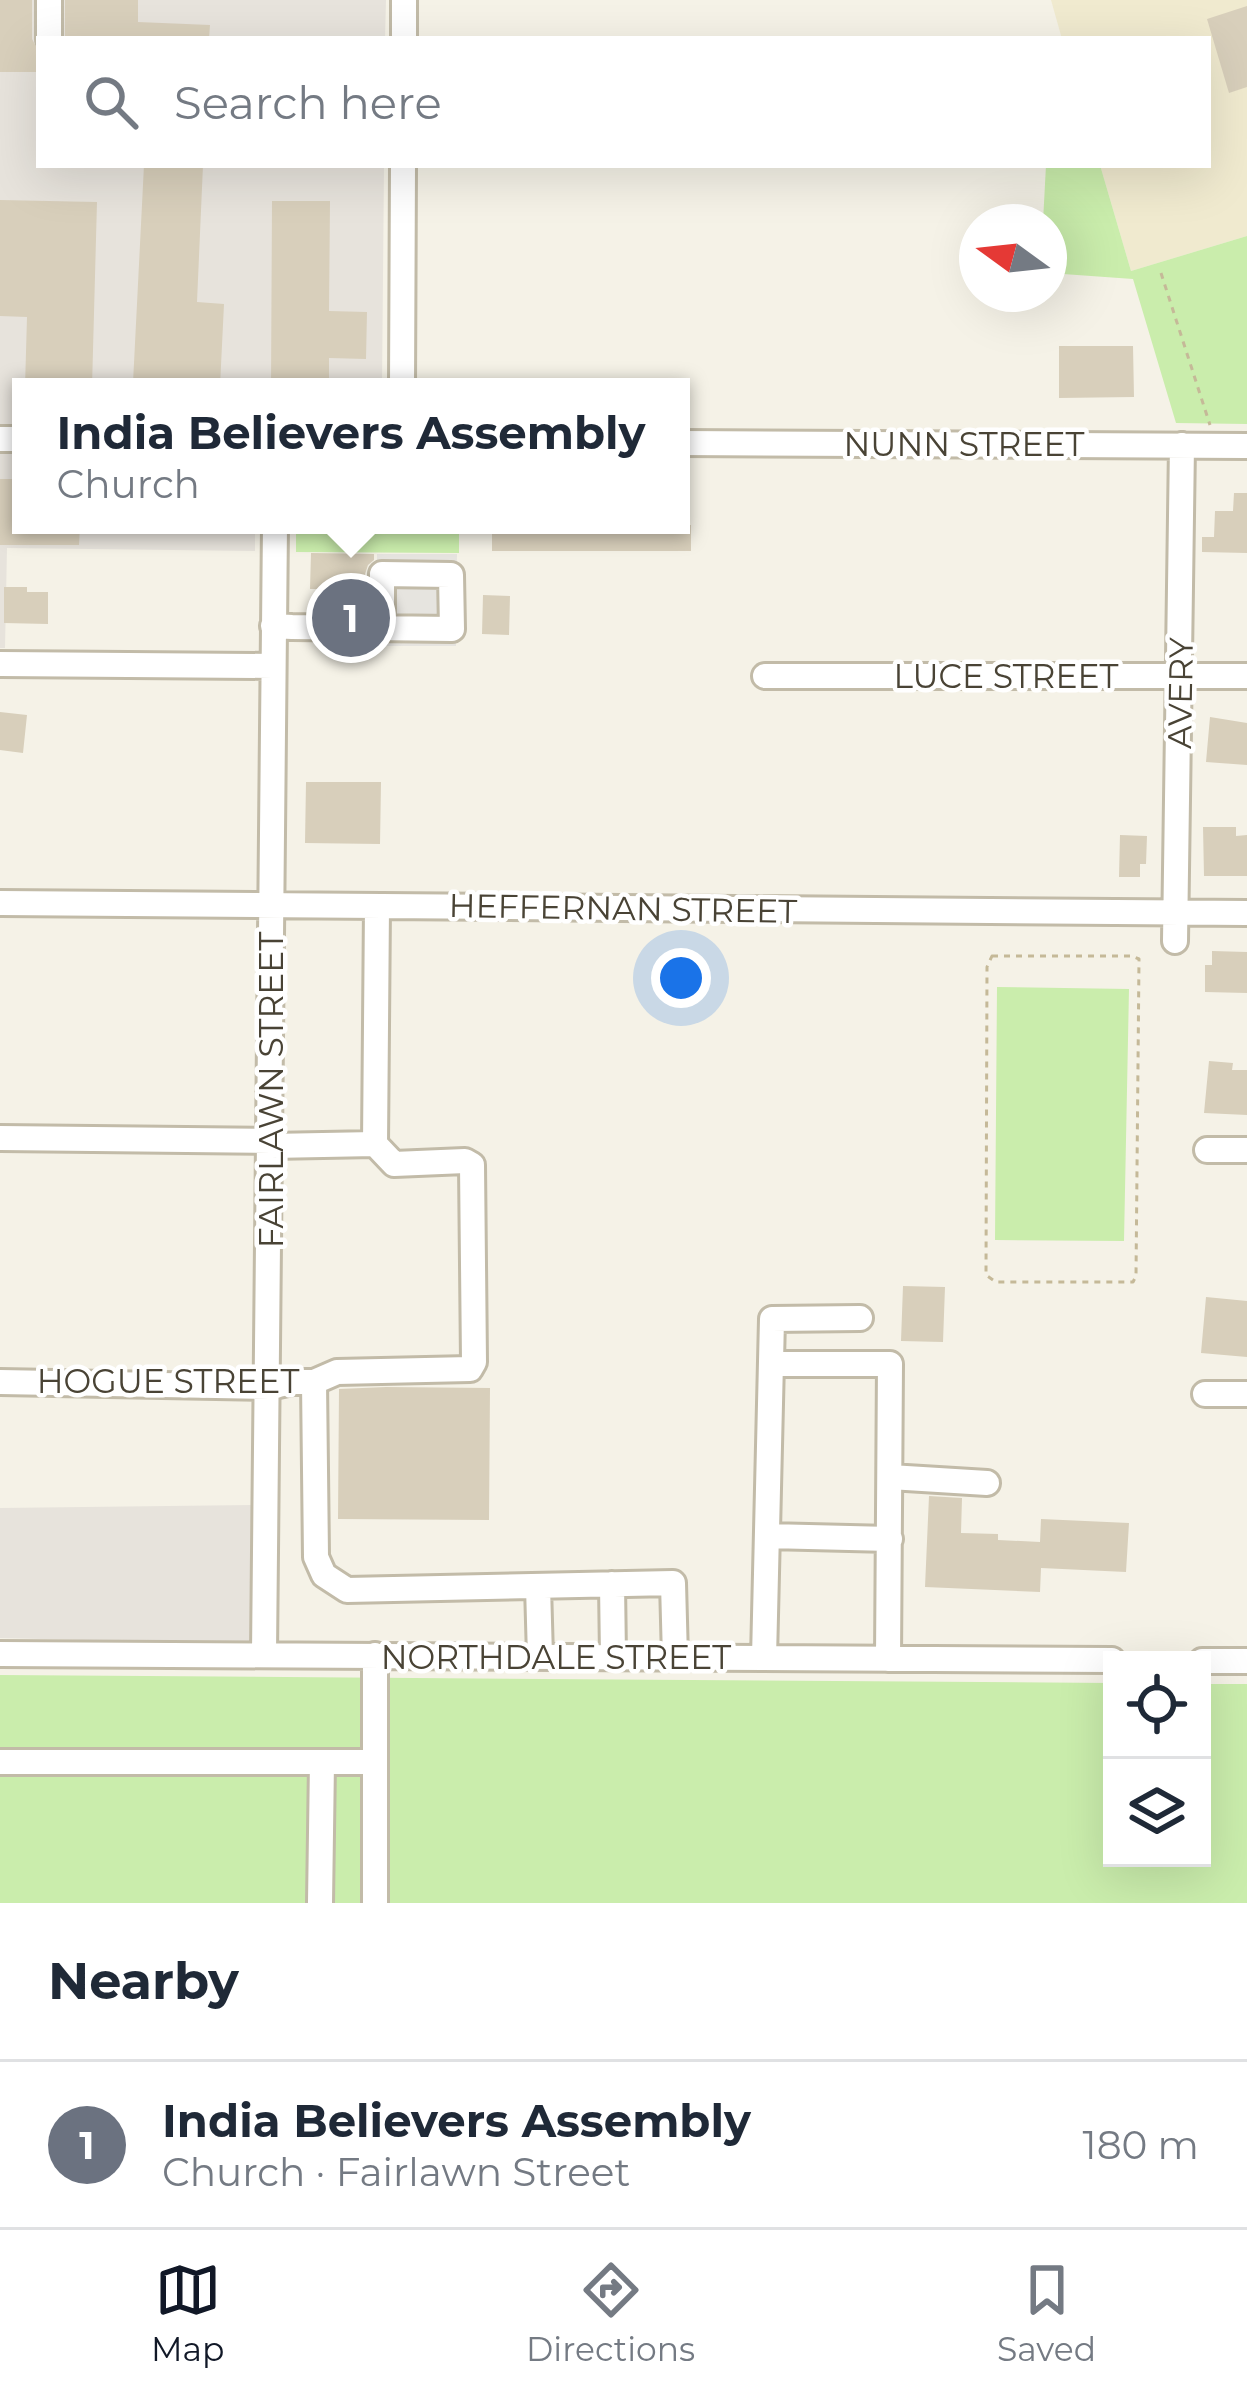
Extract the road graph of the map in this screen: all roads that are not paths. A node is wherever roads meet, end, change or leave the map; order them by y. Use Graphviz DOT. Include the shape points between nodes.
graph roads {
  1 [pos="49,0"];
  2 [pos="404,0"];
  3 [pos="49,36"];
  4 [pos="404,36"];
  5 [pos="403,168"];
  6 [pos="402,378"];
  7 [pos="690,443"];
  8 [pos="1182,445"];
  9 [pos="1247,446"];
  10 [pos="275,534"];
  11 [pos="274,626"];
  12 [pos="382,628"];
  13 [pos="0,664"];
  14 [pos="273,666"];
  15 [pos="765,676"];
  16 [pos="1181,676"];
  17 [pos="1247,676"];
  18 [pos="0,902"];
  19 [pos="272,905"];
  20 [pos="376,906"];
  21 [pos="1176,913"];
  22 [pos="1247,913"];
  23 [pos="1175,941"];
  24 [pos="0,1138"];
  25 [pos="271,1144"];
  26 [pos="375,1144"];
  27 [pos="1207,1150"];
  28 [pos="1247,1150"];
  29 [pos="860,1318"];
  30 [pos="771,1364"];
  31 [pos="0,1382"];
  32 [pos="314,1382"];
  33 [pos="268,1387"];
  34 [pos="1204,1394"];
  35 [pos="1247,1394"];
  36 [pos="890,1478"];
  37 [pos="987,1483"];
  38 [pos="768,1536"];
  39 [pos="890,1539"];
  40 [pos="612,1584"];
  41 [pos="538,1586"];
  42 [pos="0,1654"];
  43 [pos="264,1654"];
  44 [pos="375,1655"];
  45 [pos="540,1657"];
  46 [pos="613,1657"];
  47 [pos="675,1658"];
  48 [pos="764,1658"];
  49 [pos="888,1660"];
  50 [pos="1103,1660"];
  51 [pos="1211,1661"];
  52 [pos="1247,1661"];
  53 [pos="0,1762"];
  54 [pos="322,1762"];
  55 [pos="375,1762"];
  56 [pos="320,1903"];
  57 [pos="375,1903"];
  1 -- 3 [label="street"];
  2 -- 4 [label="street"];
  5 -- 6 [label="street"];
  7 -- 8 [label="street, NUNN STREET"];
  8 -- 9 [label="street, NUNN STREET"];
  8 -- 16 [label="street, AVERY"];
  10 -- 11 [label="street, FAIRLAWN STREET"];
  11 -- 12 [label="street"];
  11 -- 14 [label="street, FAIRLAWN STREET"];
  13 -- 14 [label="street"];
  14 -- 19 [label="street, FAIRLAWN STREET"];
  15 -- 16 [label="street, LUCE STREET"];
  16 -- 17 [label="street, LUCE STREET"];
  16 -- 21 [label="street, AVERY"];
  18 -- 19 [label="street, HEFFERNAN STREET"];
  19 -- 20 [label="street, HEFFERNAN STREET"];
  19 -- 25 [label="street, FAIRLAWN STREET"];
  20 -- 21 [label="street, HEFFERNAN STREET"];
  20 -- 26 [label="street"];
  21 -- 22 [label="street, HEFFERNAN STREET"];
  21 -- 23 [label="street, AVERY"];
  24 -- 25 [label="street"];
  25 -- 26 [label="street"];
  25 -- 33 [label="street, FAIRLAWN STREET"];
  26 -- 32 [label="street, HOGUE STREET" via="394,1164 472,1165 473,1363 337,1372"];
  27 -- 28 [label="street"];
  29 -- 30 [label="street" via="772,1319"];
  30 -- 36 [label="street" via="890,1364"];
  30 -- 38 [label="street"];
  31 -- 33 [label="street, HOGUE STREET"];
  32 -- 33 [label="street, HOGUE STREET"];
  32 -- 41 [label="street" via="316,1557 324,1575 347,1590"];
  33 -- 43 [label="street, FAIRLAWN STREET"];
  34 -- 35 [label="street"];
  36 -- 37 [label="street"];
  36 -- 39 [label="street"];
  38 -- 39 [label="street"];
  38 -- 48 [label="street"];
  39 -- 49 [label="street"];
  40 -- 41 [label="street"];
  40 -- 46 [label="street"];
  40 -- 47 [label="street" via="673,1583"];
  41 -- 45 [label="street"];
  42 -- 43 [label="street, NORTHDALE STREET"];
  43 -- 44 [label="street, NORTHDALE STREET"];
  44 -- 45 [label="street, NORTHDALE STREET"];
  44 -- 55 [label="street"];
  45 -- 46 [label="street, NORTHDALE STREET"];
  46 -- 47 [label="street, NORTHDALE STREET"];
  47 -- 48 [label="street, NORTHDALE STREET"];
  48 -- 49 [label="street, NORTHDALE STREET"];
  49 -- 50 [label="street, NORTHDALE STREET"];
  51 -- 52 [label="street"];
  53 -- 54 [label="street"];
  54 -- 55 [label="street"];
  54 -- 56 [label="street"];
  55 -- 57 [label="street"];
}
